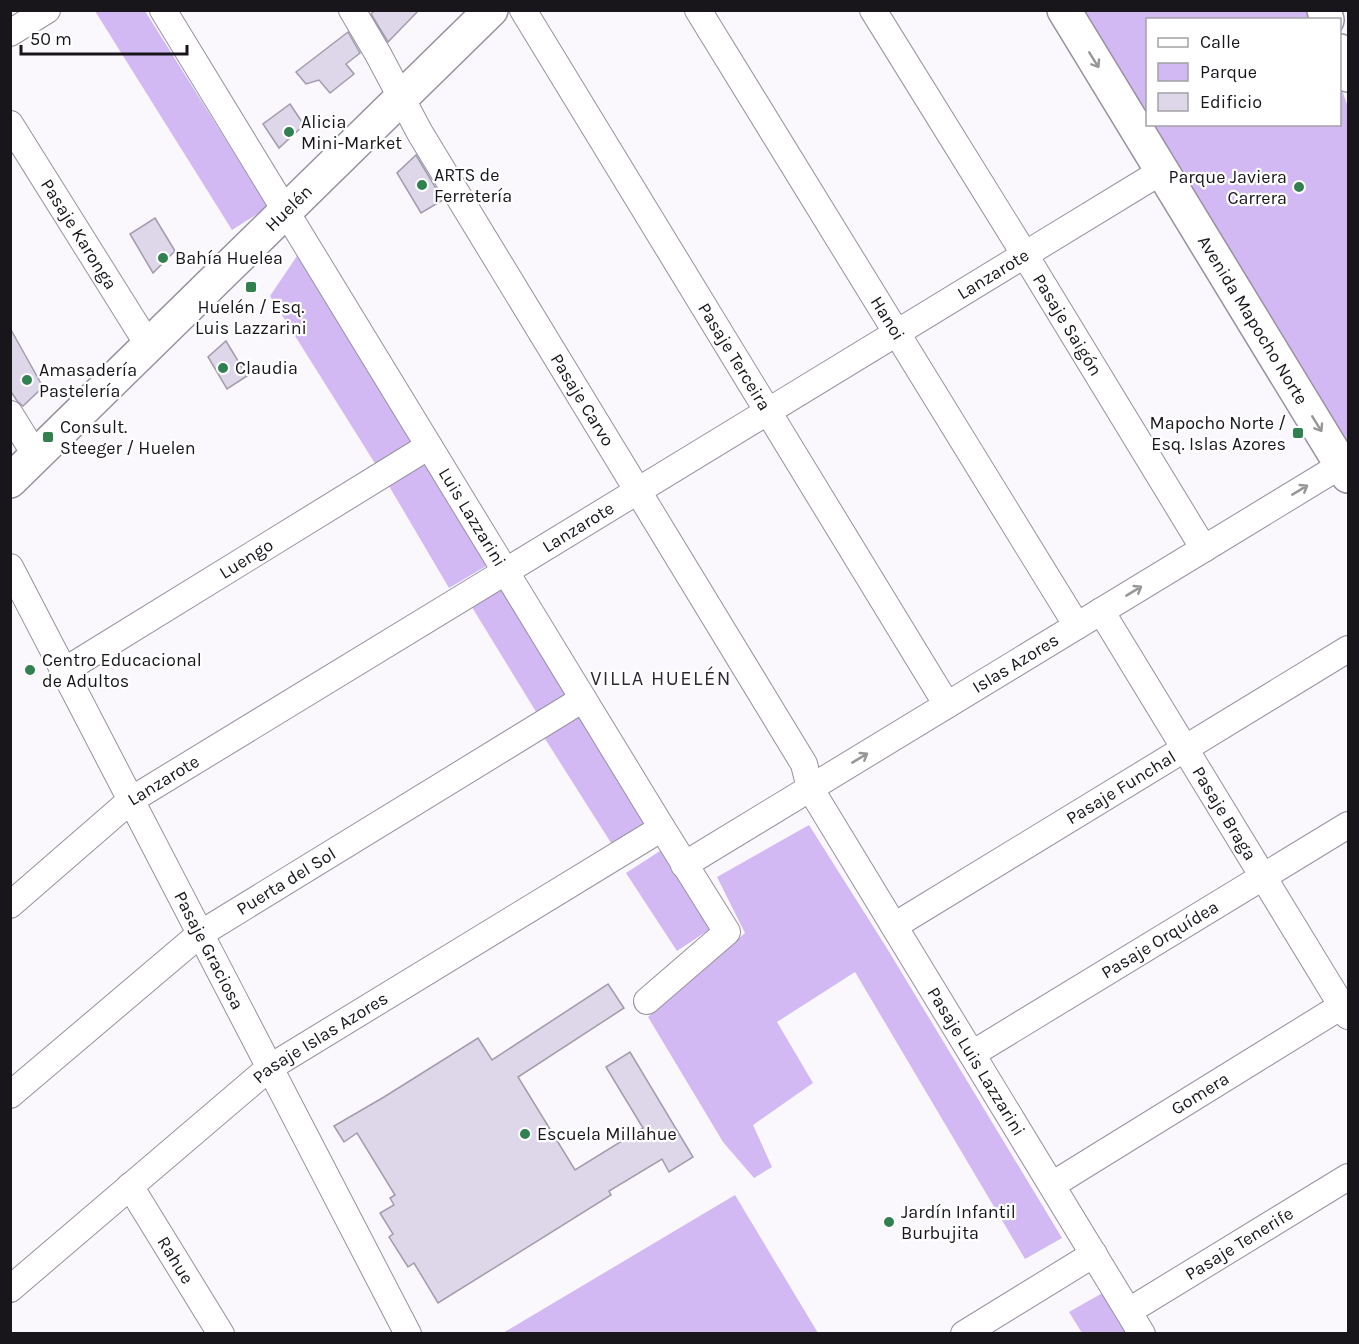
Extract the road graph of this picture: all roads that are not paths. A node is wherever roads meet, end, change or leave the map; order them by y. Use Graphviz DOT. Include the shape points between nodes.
graph roads {
  1 [pos="47,10"];
  2 [pos="163,10"];
  3 [pos="352,10"];
  4 [pos="491,10"];
  5 [pos="522,10"];
  6 [pos="698,10"];
  7 [pos="873,10"];
  8 [pos="1064,10"];
  9 [pos="10,33"];
  10 [pos="1341,54"];
  11 [pos="1348,75"];
  12 [pos="402,98"];
  13 [pos="10,124"];
  14 [pos="1162,171"];
  15 [pos="285,212"];
  16 [pos="1025,255"];
  17 [pos="897,333"];
  18 [pos="149,346"];
  19 [pos="768,412"];
  20 [pos="10,414"];
  21 [pos="429,446"];
  22 [pos="36,456"];
  23 [pos="1346,467"];
  24 [pos="10,481"];
  25 [pos="638,491"];
  26 [pos="1204,549"];
  27 [pos="10,567"];
  28 [pos="506,572"];
  29 [pos="1101,611"];
  30 [pos="1077,626"];
  31 [pos="1348,649"];
  32 [pos="64,671"];
  33 [pos="583,699"];
  34 [pos="947,705"];
  35 [pos="1185,749"];
  36 [pos="810,788"];
  37 [pos="131,800"];
  38 [pos="1348,825"];
  39 [pos="662,828"];
  40 [pos="684,865"];
  41 [pos="1263,877"];
  42 [pos="10,905"];
  43 [pos="894,926"];
  44 [pos="200,934"];
  45 [pos="646,1001"];
  46 [pos="1346,1008"];
  47 [pos="972,1054"];
  48 [pos="269,1068"];
  49 [pos="10,1095"];
  50 [pos="1348,1177"];
  51 [pos="1052,1185"];
  52 [pos="130,1186"];
  53 [pos="1094,1254"];
  54 [pos="10,1289"];
  55 [pos="1129,1311"];
  56 [pos="221,1334"];
  57 [pos="408,1334"];
  58 [pos="964,1334"];
  59 [pos="1142,1334"];
  1 -- 9 [label="street"];
  2 -- 15 [label="street, Luis Lazzarini"];
  3 -- 12 [label="street, Pasaje Carvo"];
  4 -- 12 [label="main road, Huelén"];
  5 -- 19 [label="street, Pasaje Terceira"];
  6 -- 17 [label="street, Hanoi"];
  7 -- 16 [label="street, Pasaje Saigón"];
  8 -- 14 [label="main road, Avenida Mapocho Norte, one-way"];
  10 -- 11 [label="main road"];
  12 -- 15 [label="main road, Huelén"];
  12 -- 25 [label="street, Pasaje Carvo"];
  13 -- 18 [label="street, Pasaje Karonga"];
  14 -- 16 [label="street, Lanzarote"];
  14 -- 23 [label="main road, Avenida Mapocho Norte, one-way"];
  15 -- 18 [label="main road, Huelén"];
  15 -- 21 [label="street, Luis Lazzarini"];
  16 -- 17 [label="street, Lanzarote"];
  16 -- 26 [label="street, Pasaje Saigón"];
  17 -- 19 [label="street, Lanzarote"];
  17 -- 30 [label="street, Hanoi"];
  18 -- 22 [label="main road, Huelén"];
  19 -- 25 [label="street, Lanzarote"];
  19 -- 34 [label="street, Pasaje Terceira"];
  20 -- 22 [label="street"];
  21 -- 28 [label="street, Luis Lazzarini"];
  21 -- 32 [label="street, Luengo"];
  22 -- 24 [label="main road, Huelén"];
  26 -- 23 [label="street, Islas Azores, one-way"];
  25 -- 28 [label="street, Lanzarote"];
  25 -- 36 [label="street, Pasaje Carvo" via="804,764"];
  29 -- 26 [label="street, Islas Azores, one-way"];
  27 -- 32 [label="street, Pasaje Graciosa"];
  28 -- 33 [label="street, Luis Lazzarini"];
  28 -- 37 [label="street, Lanzarote"];
  29 -- 30 [label="street, Islas Azores"];
  29 -- 35 [label="street, Pasaje Braga"];
  30 -- 34 [label="street, Islas Azores"];
  31 -- 35 [label="street, Pasaje Funchal"];
  32 -- 37 [label="street, Pasaje Graciosa"];
  33 -- 39 [label="street, Luis Lazzarini"];
  33 -- 44 [label="street, Puerta del Sol"];
  36 -- 34 [label="street, Islas Azores, one-way"];
  35 -- 41 [label="street, Pasaje Braga"];
  35 -- 43 [label="street, Pasaje Funchal"];
  36 -- 40 [label="street, Islas Azores"];
  36 -- 43 [label="street, Pasaje Luis Lazzarini"];
  37 -- 42 [label="street, Lanzarote"];
  37 -- 44 [label="street, Pasaje Graciosa"];
  38 -- 41 [label="street, Pasaje Orquídea"];
  39 -- 40 [label="street, Luis Lazzarini"];
  39 -- 48 [label="street, Pasaje Islas Azores"];
  40 -- 45 [label="street, Luis Lazzarini" via="727,932"];
  41 -- 46 [label="street, Pasaje Braga"];
  41 -- 47 [label="street, Pasaje Orquídea"];
  43 -- 47 [label="street, Pasaje Luis Lazzarini"];
  44 -- 48 [label="street, Pasaje Graciosa"];
  44 -- 49 [label="street, Puerta del Sol"];
  46 -- 51 [label="street, Gomera"];
  47 -- 51 [label="street, Pasaje Luis Lazzarini"];
  48 -- 52 [label="street, Pasaje Islas Azores"];
  48 -- 57 [label="street, Pasaje Graciosa"];
  50 -- 55 [label="street, Pasaje Tenerife"];
  51 -- 53 [label="street, Pasaje Luis Lazzarini"];
  52 -- 54 [label="street, Pasaje Islas Azores"];
  52 -- 56 [label="street, Rahue"];
  53 -- 55 [label="street, Pasaje Luis Lazzarini"];
  53 -- 58 [label="street"];
  55 -- 59 [label="street, Pasaje Luis Lazzarini"];
}
